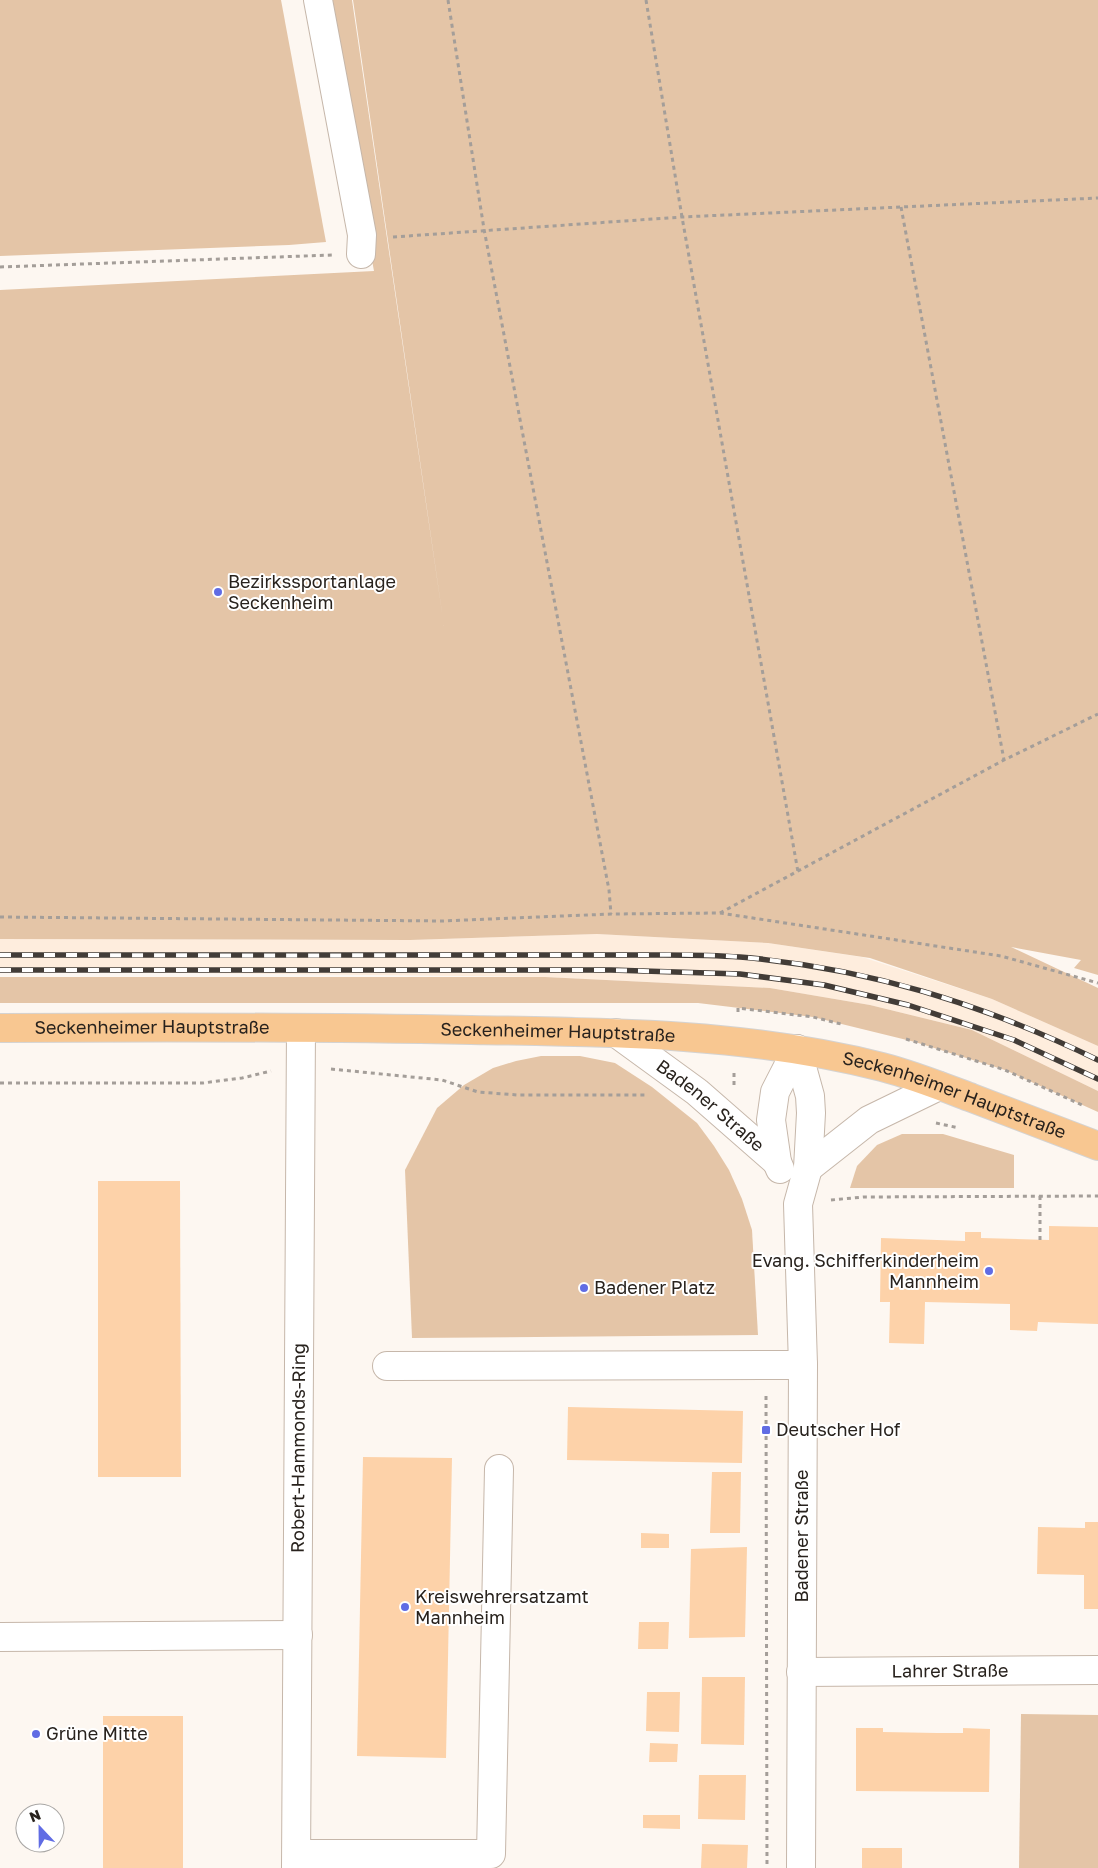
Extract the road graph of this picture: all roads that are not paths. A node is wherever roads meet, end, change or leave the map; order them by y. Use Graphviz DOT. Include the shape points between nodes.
graph roads {
  1 [pos="318,0"];
  2 [pos="362,245"];
  3 [pos="0,1028"];
  4 [pos="300,1028"];
  5 [pos="616,1033"];
  6 [pos="797,1050"];
  7 [pos="939,1086"];
  8 [pos="1098,1146"];
  9 [pos="777,1162"];
  10 [pos="808,1168"];
  11 [pos="798,1204"];
  12 [pos="803,1365"];
  13 [pos="387,1366"];
  14 [pos="499,1469"];
  15 [pos="298,1635"];
  16 [pos="0,1636"];
  17 [pos="1098,1670"];
  18 [pos="801,1672"];
  19 [pos="296,1861"];
  20 [pos="801,1868"];
  1 -- 2 [label="street"];
  3 -- 4 [label="main road, Seckenheimer Hauptstraße"];
  4 -- 5 [label="main road, Seckenheimer Hauptstraße"];
  4 -- 15 [label="street, Robert-Hammonds-Ring"];
  5 -- 6 [label="main road, Seckenheimer Hauptstraße"];
  5 -- 9 [label="street, Badener Straße" via="697,1092"];
  6 -- 7 [label="main road, Seckenheimer Hauptstraße" via="884,1067"];
  6 -- 9 [label="street, Badener Straße" via="776,1092 771,1120"];
  6 -- 10 [label="street, Badener Straße" via="810,1096"];
  7 -- 8 [label="main road, Seckenheimer Hauptstraße"];
  7 -- 10 [label="street" via="869,1120"];
  9 -- 11 [label="street, Badener Straße"];
  10 -- 11 [label="street, Badener Straße"];
  11 -- 12 [label="street, Badener Straße"];
  12 -- 13 [label="street"];
  12 -- 18 [label="street, Badener Straße"];
  14 -- 19 [label="street" via="491,1854"];
  15 -- 16 [label="street"];
  15 -- 19 [label="street, Robert-Hammonds-Ring"];
  17 -- 18 [label="street, Lahrer Straße"];
  18 -- 20 [label="street, Badener Straße"];
}
